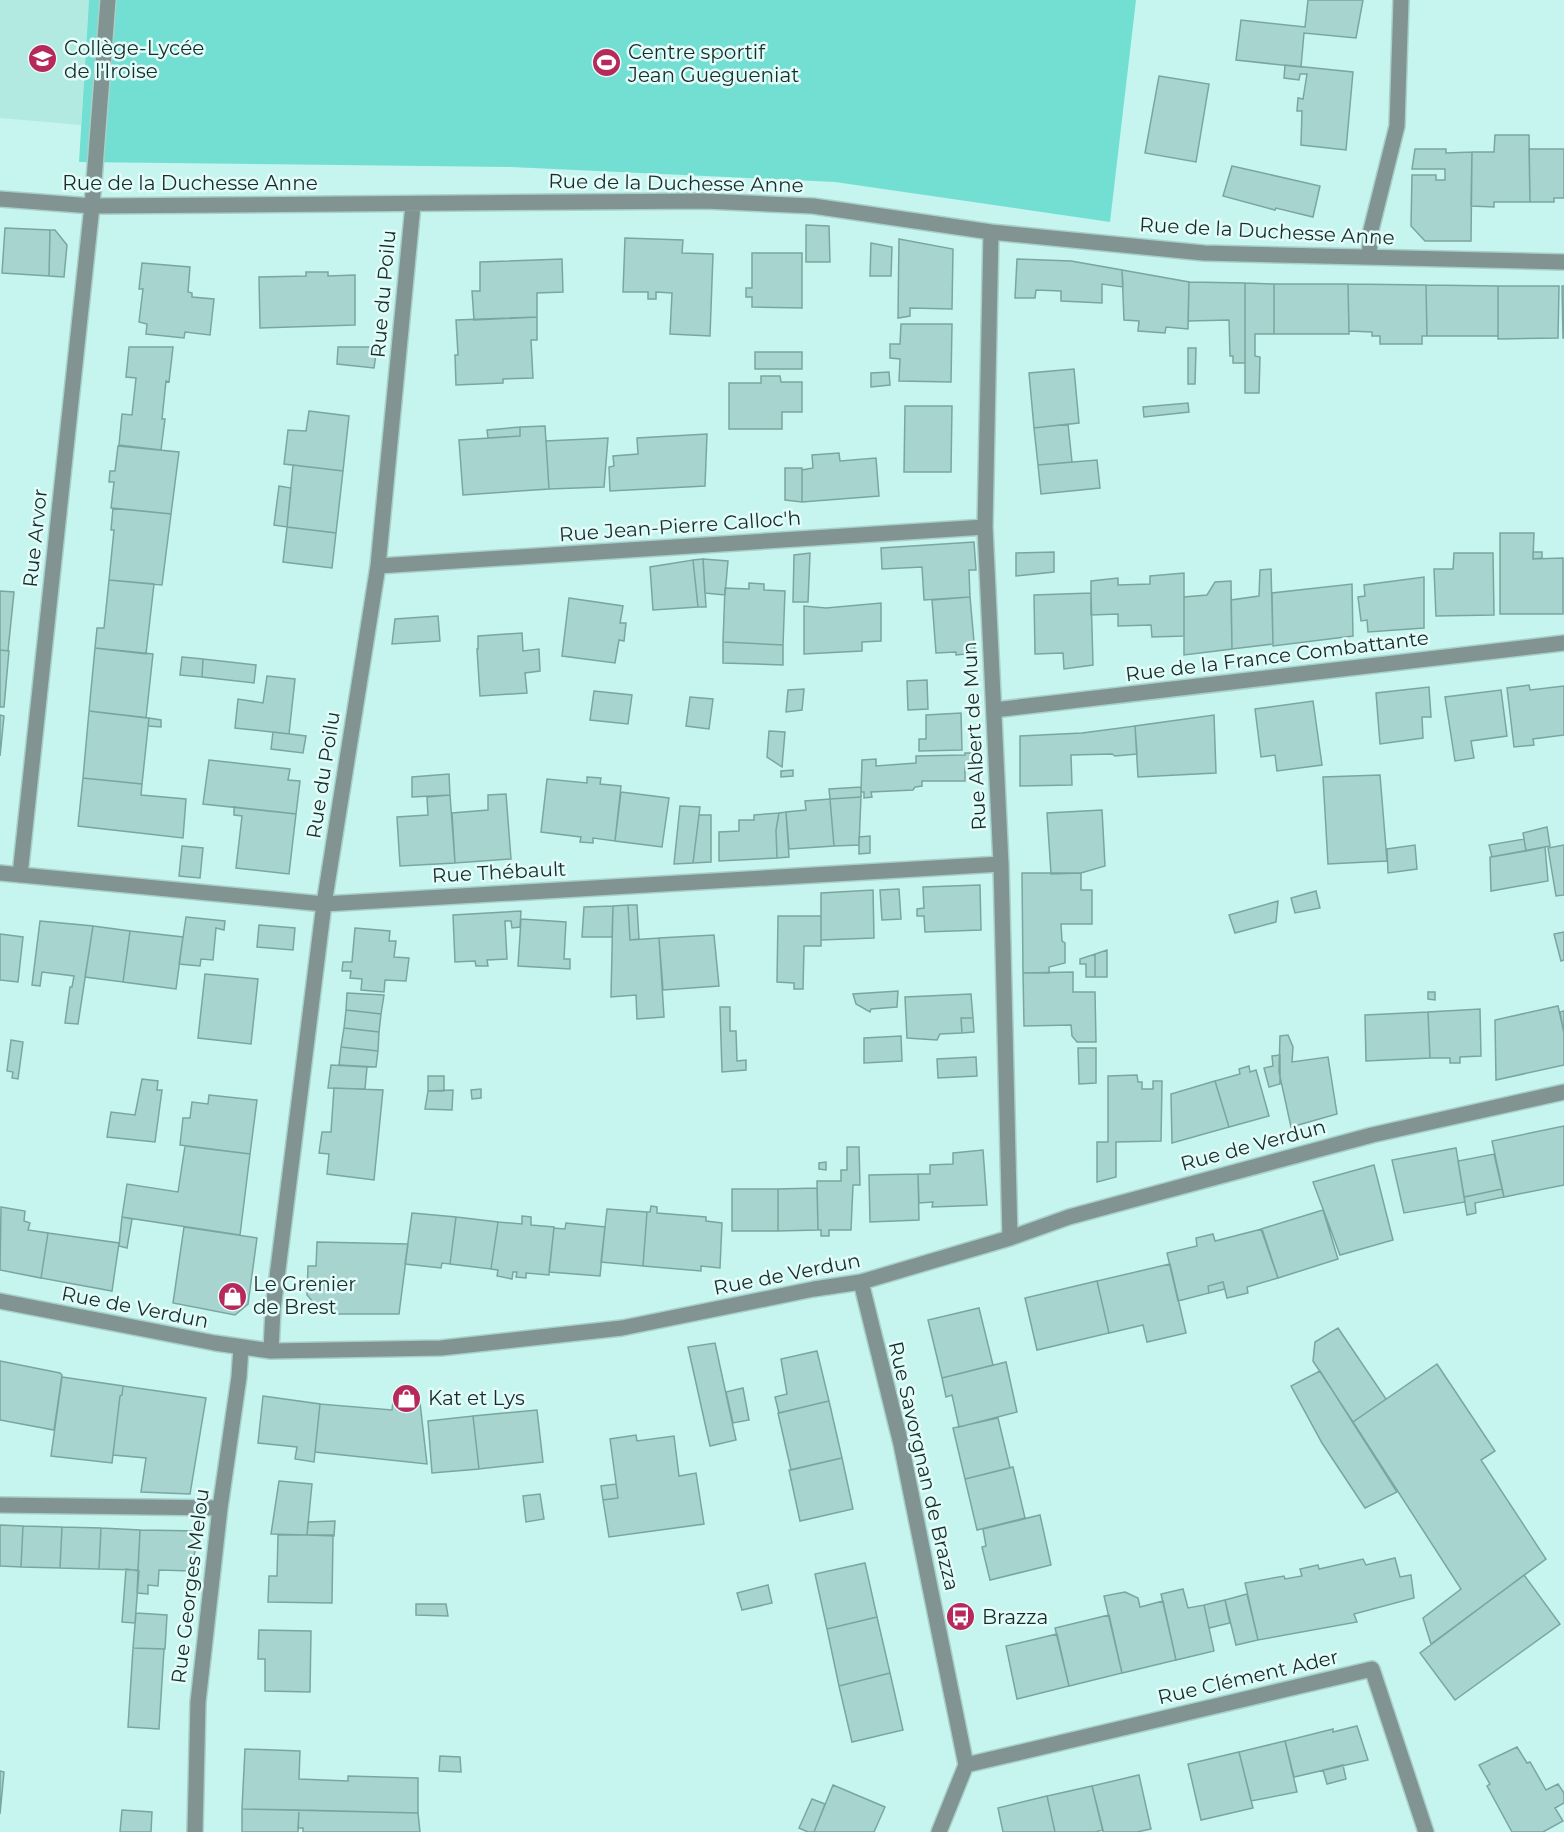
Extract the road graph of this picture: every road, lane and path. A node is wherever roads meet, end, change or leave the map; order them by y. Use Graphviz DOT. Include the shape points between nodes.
graph roads {
  1 [pos="108,0"];
  2 [pos="1401,0"];
  3 [pos="0,199"];
  4 [pos="413,205"];
  5 [pos="92,206"];
  6 [pos="991,232"];
  7 [pos="1369,257"];
  8 [pos="1564,261"];
  9 [pos="985,527"];
  10 [pos="378,566"];
  11 [pos="1564,643"];
  12 [pos="994,710"];
  13 [pos="1001,864"];
  14 [pos="0,873"];
  15 [pos="20,875"];
  16 [pos="324,904"];
  17 [pos="1564,1092"];
  18 [pos="1010,1238"];
  19 [pos="861,1282"];
  20 [pos="0,1302"];
  21 [pos="241,1347"];
  22 [pos="271,1351"];
  23 [pos="0,1505"];
  24 [pos="220,1508"];
  25 [pos="966,1765"];
  26 [pos="195,1832"];
  27 [pos="939,1832"];
  28 [pos="1426,1832"];
  1 -- 5 [label="street, Rue Arvor"];
  2 -- 7 [label="street" via="1397,126 1371,230"];
  3 -- 5 [label="street, Rue de la Duchesse Anne"];
  4 -- 5 [label="street, Rue de la Duchesse Anne"];
  4 -- 6 [label="street, Rue de la Duchesse Anne" via="705,201 813,206"];
  4 -- 10 [label="street, Rue du Poilu"];
  5 -- 15 [label="street, Rue Arvor"];
  6 -- 7 [label="street, Rue de la Duchesse Anne" via="1204,253"];
  6 -- 9 [label="street, Rue Albert de Mun"];
  7 -- 8 [label="street, Rue de la Duchesse Anne"];
  9 -- 10 [label="street, Rue Jean-Pierre Calloc'h"];
  9 -- 12 [label="street, Rue Albert de Mun"];
  10 -- 16 [label="street, Rue du Poilu"];
  11 -- 12 [label="street, Rue de la France Combattante"];
  12 -- 13 [label="street, Rue Albert de Mun"];
  13 -- 16 [label="street, Rue Thébault"];
  13 -- 18 [label="street, Rue Albert de Mun"];
  14 -- 15 [label="street, Rue Thébault"];
  15 -- 16 [label="street, Rue Thébault"];
  16 -- 22 [label="street, Rue du Poilu"];
  17 -- 18 [label="street, Rue de Verdun" via="1372,1135 1069,1217"];
  18 -- 19 [label="street, Rue de Verdun"];
  19 -- 22 [label="street, Rue de Verdun" via="622,1328 441,1348"];
  19 -- 25 [label="street, Rue Savorgnan de Brazza" via="901,1444"];
  20 -- 21 [label="street, Rue de Verdun"];
  21 -- 22 [label="street, Rue de Verdun"];
  21 -- 24 [label="street, Rue Georges Melou"];
  23 -- 24 [label="street"];
  24 -- 26 [label="street, Rue Georges Melou" via="198,1702"];
  25 -- 27 [label="street"];
  25 -- 28 [label="street, Rue Clément Ader" via="1372,1669"];
}
